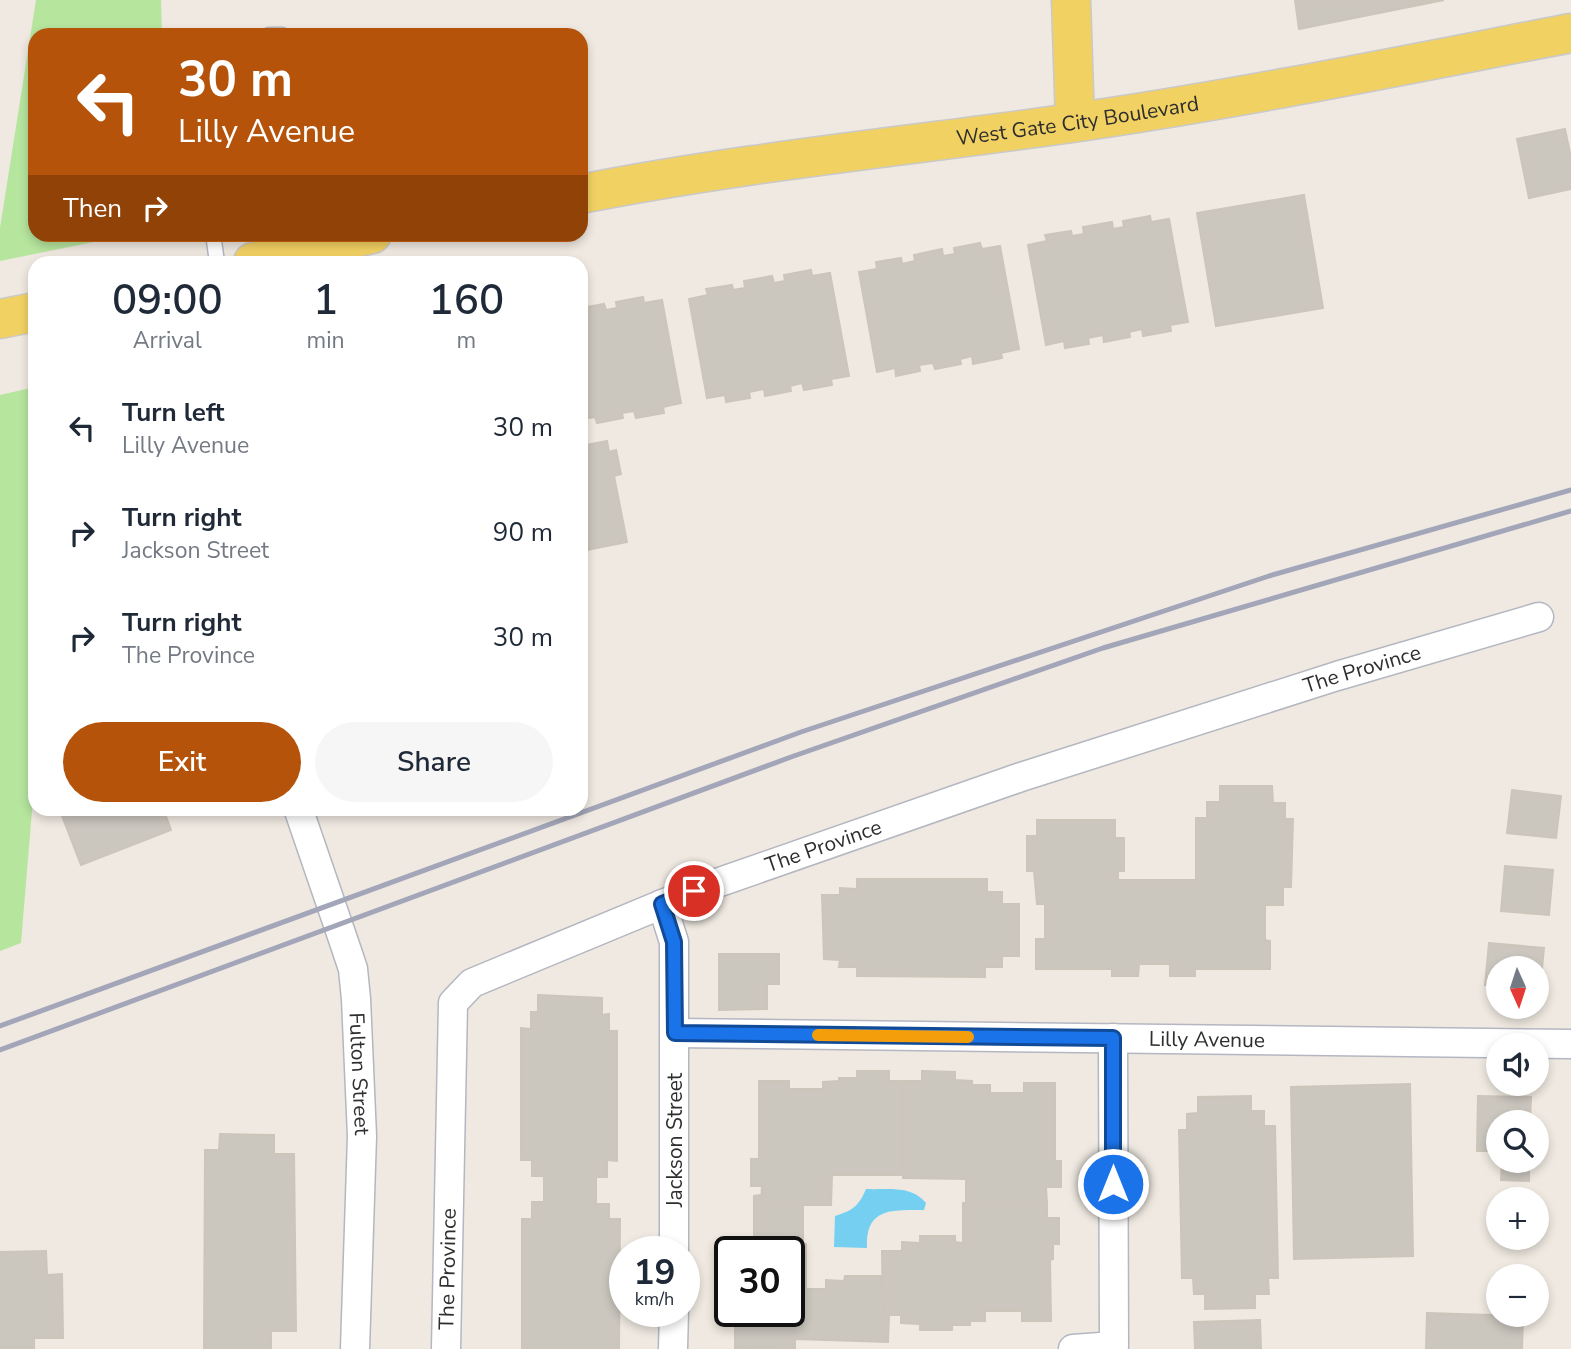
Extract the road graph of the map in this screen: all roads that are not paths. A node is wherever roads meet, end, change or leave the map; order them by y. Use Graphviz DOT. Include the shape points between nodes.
graph roads {
  1 [pos="1071,0"];
  2 [pos="1571,33"];
  3 [pos="1075,122"];
  4 [pos="588,193"];
  5 [pos="338,242"];
  6 [pos="278,256"];
  7 [pos="28,313"];
  8 [pos="0,319"];
  9 [pos="1539,617"];
  10 [pos="301,816"];
  11 [pos="662,904"];
  12 [pos="675,1033"];
  13 [pos="1113,1038"];
  14 [pos="1571,1044"];
  15 [pos="674,1236"];
  16 [pos="674,1327"];
  17 [pos="355,1349"];
  18 [pos="446,1349"];
  19 [pos="673,1349"];
  20 [pos="1073,1349"];
  1 -- 3 [label="main road"];
  2 -- 3 [label="main road, West Gate City Boulevard" via="1279,89"];
  3 -- 4 [label="main road, West Gate City Boulevard" via="674,176"];
  5 -- 6 [label="main road"];
  7 -- 8 [label="main road"];
  9 -- 11 [label="street, The Province" via="1021,777"];
  10 -- 17 [label="street, Fulton Street" via="353,969 362,1136"];
  11 -- 12 [label="street, Jackson Street" via="674,942"];
  11 -- 18 [label="street, The Province" via="472,983 453,1003"];
  12 -- 13 [label="street, Lilly Avenue"];
  12 -- 15 [label="street, Jackson Street"];
  13 -- 14 [label="street, Lilly Avenue"];
  13 -- 20 [label="street" via="1114,1346"];
  16 -- 19 [label="street"];
}
